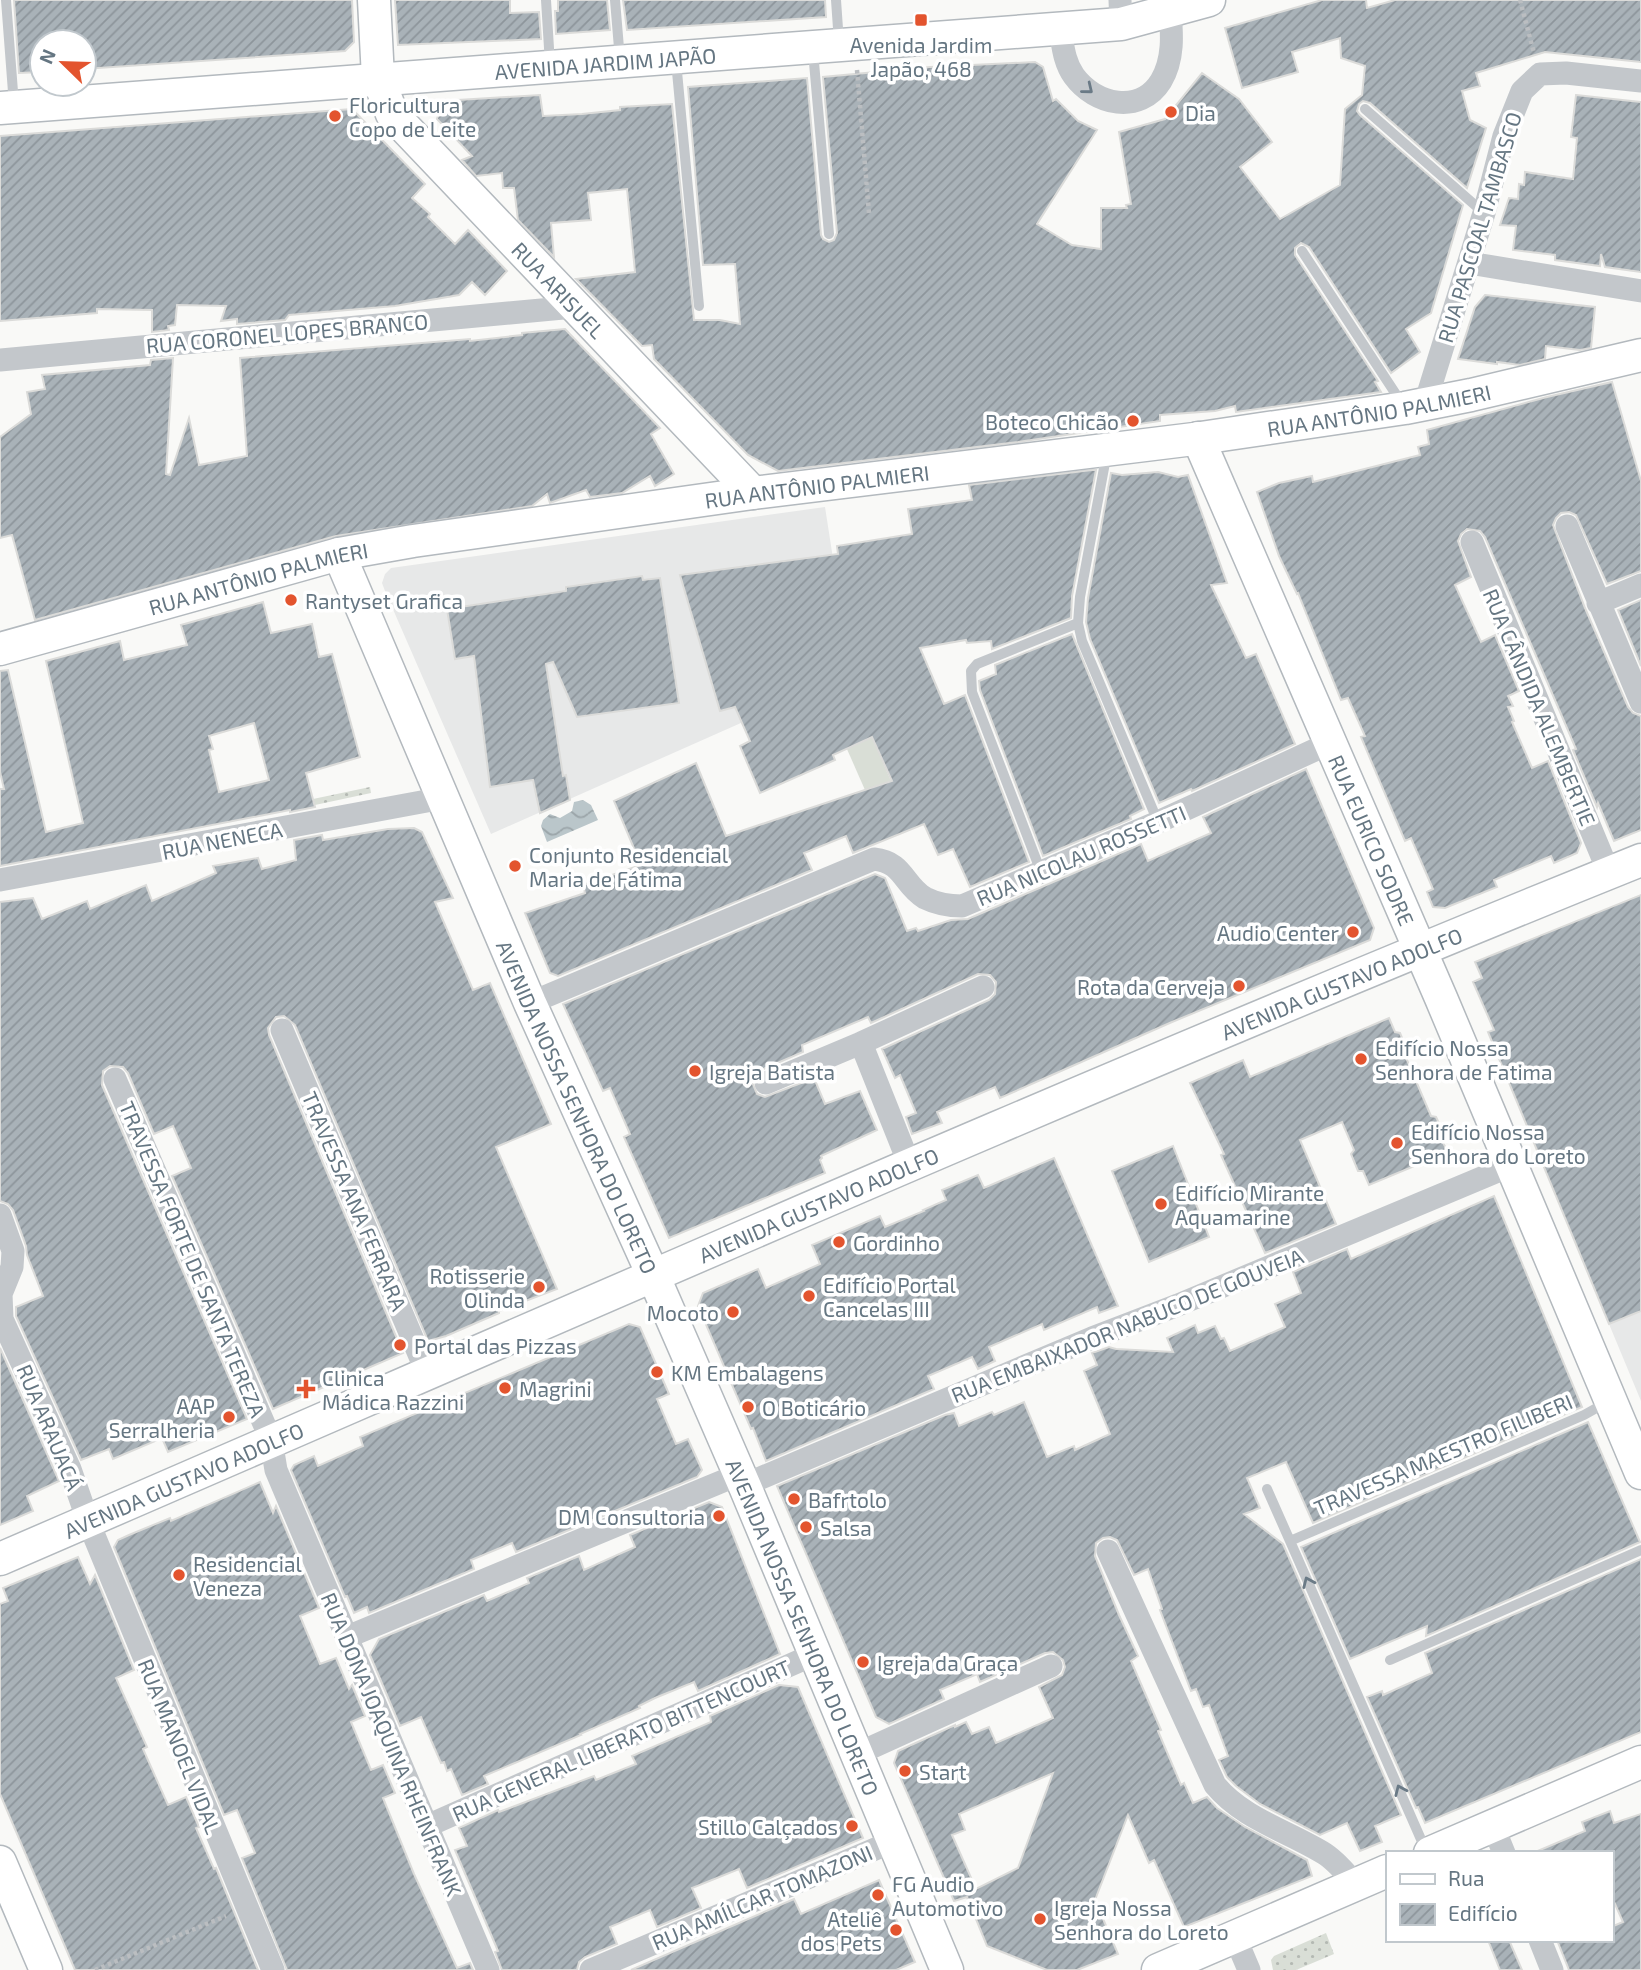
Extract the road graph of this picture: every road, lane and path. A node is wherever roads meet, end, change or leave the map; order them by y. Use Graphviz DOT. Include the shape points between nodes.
graph roads {
  1 [pos="6,0"];
  2 [pos="374,0"];
  3 [pos="546,0"];
  4 [pos="615,0"];
  5 [pos="836,0"];
  6 [pos="1209,0"];
  7 [pos="1520,0"];
  8 [pos="1170,11"];
  9 [pos="1120,12"];
  10 [pos="1060,29"];
  11 [pos="835,46"];
  12 [pos="676,59"];
  13 [pos="621,62"];
  14 [pos="550,67"];
  15 [pos="1540,74"];
  16 [pos="378,78"];
  17 [pos="1641,81"];
  18 [pos="7,107"];
  19 [pos="1365,109"];
  20 [pos="1484,213"];
  21 [pos="869,214"];
  22 [pos="829,234"];
  23 [pos="1302,251"];
  24 [pos="1469,263"];
  25 [pos="1641,291"];
  26 [pos="699,306"];
  27 [pos="574,307"];
  28 [pos="1641,355"];
  29 [pos="0,360"];
  30 [pos="1415,406"];
  31 [pos="1198,438"];
  32 [pos="1107,449"];
  33 [pos="753,493"];
  34 [pos="1567,526"];
  35 [pos="1472,542"];
  36 [pos="339,554"];
  37 [pos="1641,585"];
  38 [pos="1598,603"];
  39 [pos="1078,623"];
  40 [pos="0,649"];
  41 [pos="1641,702"];
  42 [pos="1330,743"];
  43 [pos="443,798"];
  44 [pos="1158,822"];
  45 [pos="1640,862"];
  46 [pos="1041,872"];
  47 [pos="1609,873"];
  48 [pos="0,880"];
  49 [pos="1420,950"];
  50 [pos="983,987"];
  51 [pos="530,1003"];
  52 [pos="282,1030"];
  53 [pos="861,1043"];
  54 [pos="115,1079"];
  55 [pos="766,1083"];
  56 [pos="910,1166"];
  57 [pos="1510,1166"];
  58 [pos="0,1215"];
  59 [pos="6,1270"];
  60 [pos="653,1275"];
  61 [pos="427,1373"];
  62 [pos="1611,1401"];
  63 [pos="271,1440"];
  64 [pos="1641,1473"];
  65 [pos="742,1480"];
  66 [pos="1267,1489"];
  67 [pos="88,1521"];
  68 [pos="1290,1541"];
  69 [pos="1108,1550"];
  70 [pos="1641,1550"];
  71 [pos="0,1559"];
  72 [pos="347,1637"];
  73 [pos="815,1654"];
  74 [pos="1390,1660"];
  75 [pos="1051,1666"];
  76 [pos="857,1754"];
  77 [pos="1641,1762"];
  78 [pos="427,1826"];
  79 [pos="1499,1839"];
  80 [pos="894,1841"];
  81 [pos="1427,1851"];
  82 [pos="1438,1851"];
  83 [pos="0,1862"];
  84 [pos="1386,1871"];
  85 [pos="1356,1885"];
  86 [pos="7,1898"];
  87 [pos="246,1908"];
  88 [pos="1235,1937"];
  89 [pos="1541,1942"];
  90 [pos="46,1970"];
  91 [pos="95,1970"];
  92 [pos="274,1970"];
  93 [pos="488,1970"];
  94 [pos="591,1970"];
  95 [pos="947,1970"];
  96 [pos="1158,1970"];
  97 [pos="1249,1970"];
  98 [pos="1552,1970"];
  1 -- 18 [label="lane"];
  2 -- 16 [label="street, RUA ARISUEL"];
  3 -- 14 [label="lane"];
  4 -- 13 [label="lane"];
  5 -- 11 [label="lane"];
  6 -- 8 [label="street, AVENIDA JARDIM JAPÃO"];
  7 -- 15 [label="path"];
  8 -- 9 [label="street, AVENIDA JARDIM JAPÃO"];
  10 -- 8 [label="street, one-way" via="1065,59 1081,84 1108,102 1128,103 1146,97 1161,81 1172,40"];
  9 -- 10 [label="street, AVENIDA JARDIM JAPÃO"];
  10 -- 11 [label="street, AVENIDA JARDIM JAPÃO"];
  11 -- 12 [label="street, AVENIDA JARDIM JAPÃO"];
  11 -- 21 [label="path"];
  11 -- 22 [label="lane"];
  12 -- 13 [label="street, AVENIDA JARDIM JAPÃO"];
  12 -- 26 [label="lane"];
  13 -- 14 [label="street, AVENIDA JARDIM JAPÃO"];
  14 -- 16 [label="street, AVENIDA JARDIM JAPÃO"];
  15 -- 17 [label="street"];
  15 -- 20 [label="street, RUA PASCOAL TAMBASCO" via="1522,91 1511,113"];
  16 -- 18 [label="street, AVENIDA JARDIM JAPÃO"];
  16 -- 27 [label="street, RUA ARISUEL" via="392,114"];
  19 -- 20 [label="lane"];
  20 -- 24 [label="street, RUA PASCOAL TAMBASCO"];
  23 -- 30 [label="lane"];
  24 -- 25 [label="street"];
  24 -- 30 [label="street, RUA PASCOAL TAMBASCO"];
  27 -- 29 [label="street, RUA CORONEL LOPES BRANCO"];
  27 -- 33 [label="street, RUA ARISUEL"];
  28 -- 30 [label="street, RUA ANTÔNIO PALMIERI"];
  30 -- 31 [label="street, RUA ANTÔNIO PALMIERI"];
  31 -- 32 [label="street, RUA ANTÔNIO PALMIERI"];
  31 -- 42 [label="street, RUA EURICO SODRE"];
  32 -- 33 [label="street, RUA ANTÔNIO PALMIERI"];
  32 -- 39 [label="lane"];
  33 -- 36 [label="street, RUA ANTÔNIO PALMIERI"];
  34 -- 38 [label="street"];
  35 -- 47 [label="street, RUA CÂNDIDA ALEMBERTIE"];
  36 -- 40 [label="street, RUA ANTÔNIO PALMIERI"];
  36 -- 43 [label="street, AVENIDA NOSSA SENHORA DO LORETO"];
  37 -- 38 [label="street"];
  38 -- 41 [label="street"];
  39 -- 44 [label="lane"];
  39 -- 46 [label="lane" via="977,664 971,671 972,692"];
  42 -- 44 [label="street, RUA NICOLAU ROSSETTI"];
  42 -- 49 [label="street, RUA EURICO SODRE"];
  43 -- 48 [label="street, RUA NENECA"];
  43 -- 51 [label="street, AVENIDA NOSSA SENHORA DO LORETO"];
  44 -- 46 [label="street, RUA NICOLAU ROSSETTI"];
  45 -- 47 [label="street, AVENIDA GUSTAVO ADOLFO"];
  46 -- 51 [label="street, RUA NICOLAU ROSSETTI" via="962,906 944,905 923,897 887,860 874,859"];
  47 -- 49 [label="street, AVENIDA GUSTAVO ADOLFO"];
  49 -- 56 [label="street, AVENIDA GUSTAVO ADOLFO"];
  49 -- 57 [label="street, RUA EURICO SODRE"];
  50 -- 53 [label="street"];
  51 -- 60 [label="street, AVENIDA NOSSA SENHORA DO LORETO"];
  52 -- 61 [label="street, TRAVESSA ANA FERRARA"];
  53 -- 55 [label="street"];
  53 -- 56 [label="street"];
  54 -- 63 [label="street, TRAVESSA FORTE DE SANTA TEREZA"];
  56 -- 60 [label="street, AVENIDA GUSTAVO ADOLFO"];
  57 -- 62 [label="street, RUA EURICO SODRE"];
  57 -- 65 [label="street, RUA EMBAIXADOR NABUCO DE GOUVEIA"];
  58 -- 59 [label="street, RUA ARAUACÁ" via="13,1251"];
  59 -- 67 [label="street, RUA ARAUACÁ" via="2,1319 71,1469"];
  60 -- 61 [label="street, AVENIDA GUSTAVO ADOLFO"];
  60 -- 65 [label="street, AVENIDA NOSSA SENHORA DO LORETO"];
  61 -- 63 [label="street, AVENIDA GUSTAVO ADOLFO"];
  62 -- 64 [label="street, RUA EURICO SODRE"];
  62 -- 68 [label="lane, TRAVESSA MAESTRO FILIBERI"];
  63 -- 67 [label="street, AVENIDA GUSTAVO ADOLFO"];
  63 -- 72 [label="street, RUA DONA JOAQUINA RHEINFRANK" via="276,1470"];
  65 -- 72 [label="street, RUA EMBAIXADOR NABUCO DE GOUVEIA"];
  65 -- 73 [label="street, AVENIDA NOSSA SENHORA DO LORETO"];
  66 -- 68 [label="lane"];
  67 -- 71 [label="street, AVENIDA GUSTAVO ADOLFO"];
  67 -- 87 [label="street, RUA MANOEL VIDAL"];
  81 -- 68 [label="lane, one-way"];
  69 -- 85 [label="street" via="1215,1785 1241,1810 1327,1856"];
  70 -- 74 [label="lane"];
  72 -- 78 [label="street, RUA DONA JOAQUINA RHEINFRANK"];
  73 -- 76 [label="street, AVENIDA NOSSA SENHORA DO LORETO"];
  73 -- 78 [label="street, RUA GENERAL LIBERATO BITTENCOURT"];
  75 -- 76 [label="street"];
  76 -- 80 [label="street, AVENIDA NOSSA SENHORA DO LORETO"];
  77 -- 79 [label="street"];
  78 -- 93 [label="street, RUA DONA JOAQUINA RHEINFRANK"];
  79 -- 82 [label="street"];
  80 -- 94 [label="street, RUA AMÍLCAR TOMAZONI"];
  80 -- 95 [label="street, AVENIDA NOSSA SENHORA DO LORETO"];
  83 -- 86 [label="street"];
  84 -- 85 [label="street"];
  85 -- 88 [label="street"];
  86 -- 90 [label="street"];
  87 -- 91 [label="path"];
  87 -- 92 [label="street, RUA MANOEL VIDAL"];
  88 -- 96 [label="street"];
  88 -- 97 [label="street"];
  89 -- 98 [label="street"];
}
